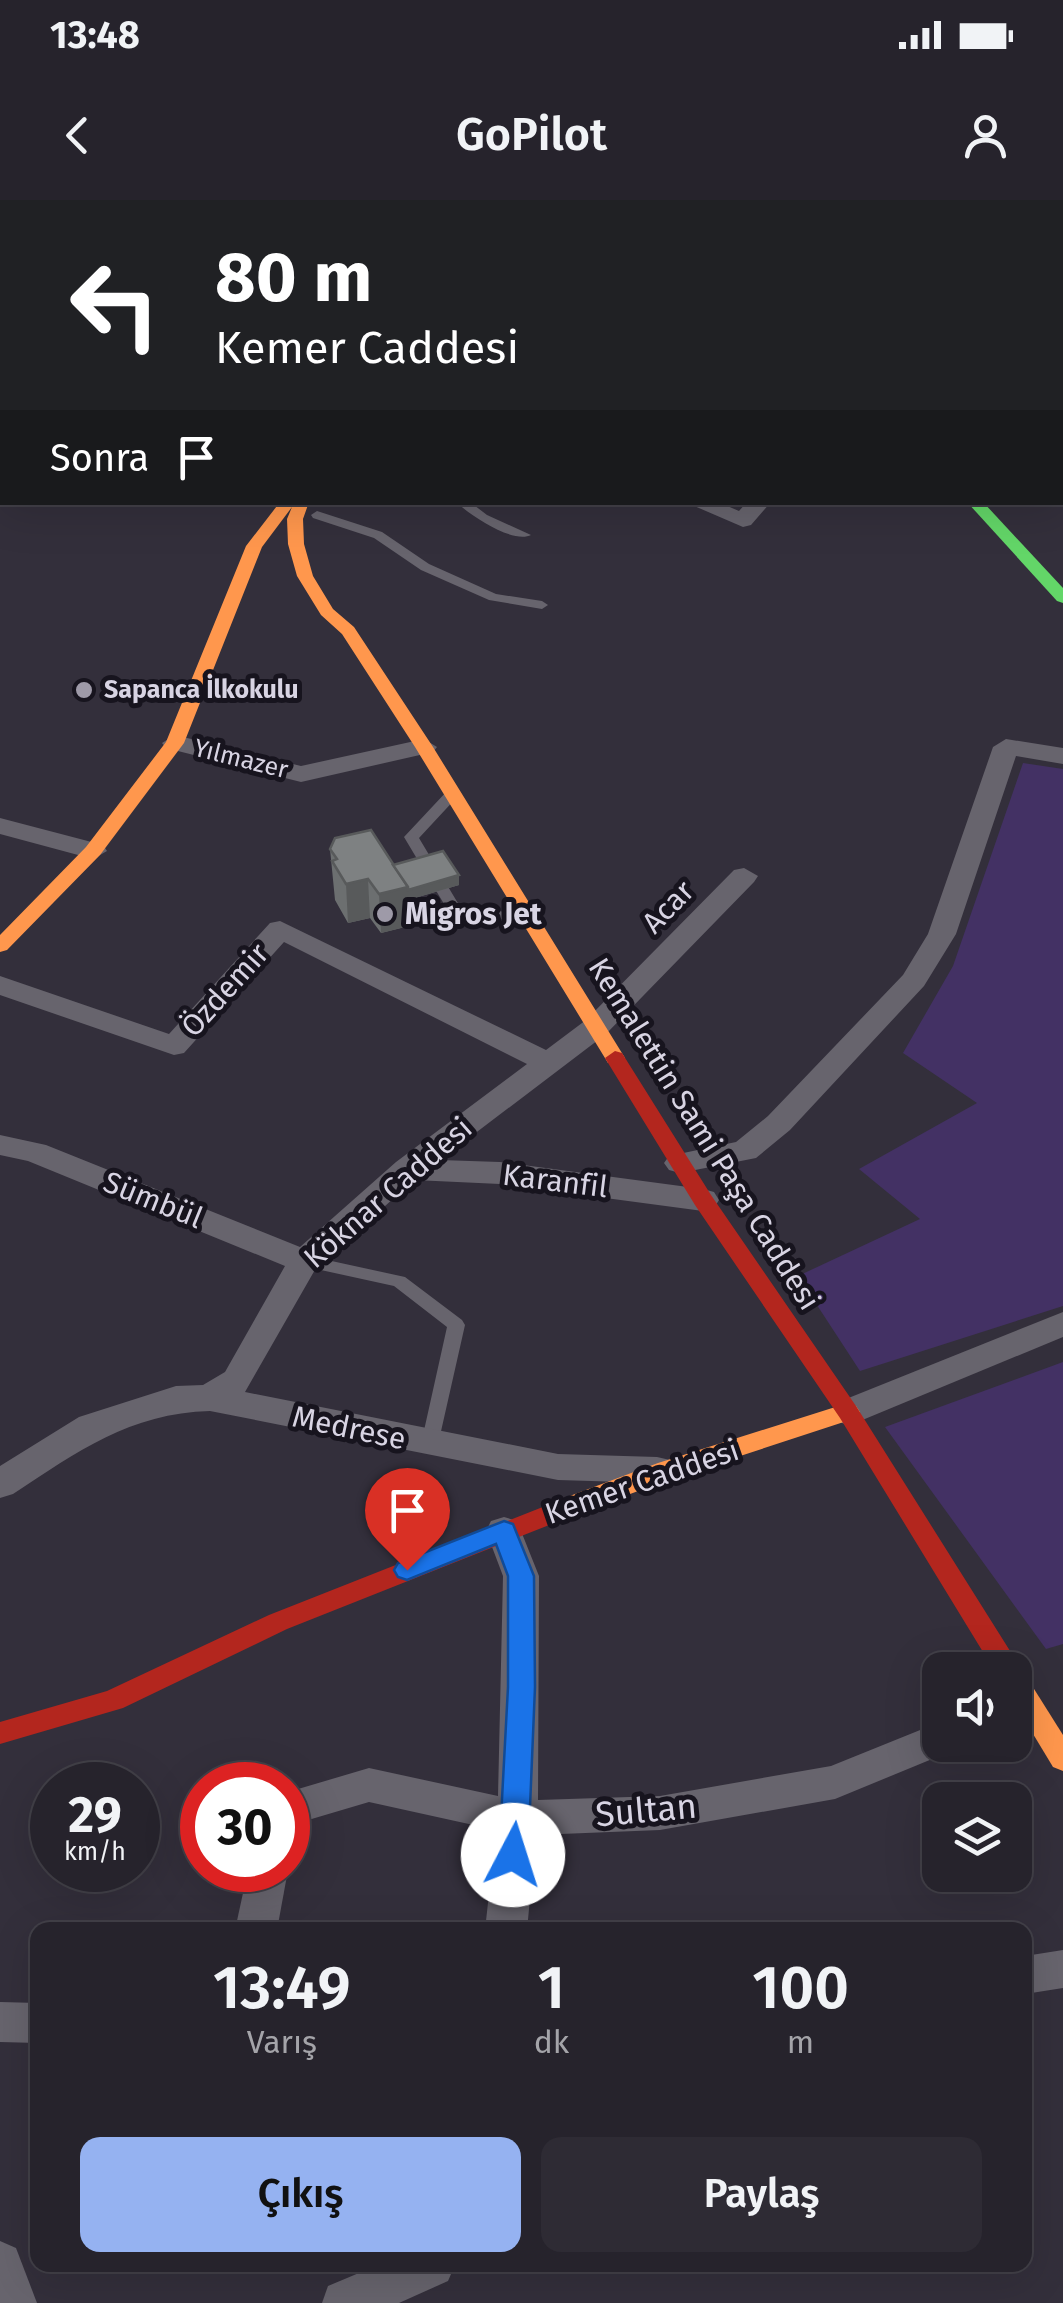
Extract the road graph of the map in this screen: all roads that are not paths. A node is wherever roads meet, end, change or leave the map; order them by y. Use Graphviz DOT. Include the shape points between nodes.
graph roads {
  1 [pos="285,505"];
  2 [pos="466,505"];
  3 [pos="704,505"];
  4 [pos="757,505"];
  5 [pos="977,505"];
  6 [pos="315,512"];
  7 [pos="525,535"];
  8 [pos="296,544"];
  9 [pos="320,552"];
  10 [pos="251,554"];
  11 [pos="280,579"];
  12 [pos="310,584"];
  13 [pos="1063,598"];
  14 [pos="542,606"];
  15 [pos="348,631"];
  16 [pos="217,642"];
  17 [pos="175,742"];
  18 [pos="424,746"];
  19 [pos="1063,756"];
  20 [pos="452,793"];
  21 [pos="0,826"];
  22 [pos="93,850"];
  23 [pos="744,876"];
  24 [pos="533,921"];
  25 [pos="0,946"];
  26 [pos="0,986"];
  27 [pos="596,1027"];
  28 [pos="546,1062"];
  29 [pos="0,1145"];
  30 [pos="680,1163"];
  31 [pos="407,1169"];
  32 [pos="703,1200"];
  33 [pos="304,1261"];
  34 [pos="1063,1324"];
  35 [pos="210,1398"];
  36 [pos="848,1412"];
  37 [pos="430,1444"];
  38 [pos="667,1470"];
  39 [pos="0,1484"];
  40 [pos="504,1531"];
  41 [pos="994,1652"];
  42 [pos="1032,1713"];
  43 [pos="0,1733"];
  44 [pos="922,1746"];
  45 [pos="1063,1759"];
  46 [pos="310,1802"];
  47 [pos="517,1818"];
  48 [pos="264,1892"];
  49 [pos="258,1922"];
  50 [pos="507,1922"];
  51 [pos="1063,1969"];
  52 [pos="1032,1974"];
  53 [pos="0,2022"];
  54 [pos="30,2023"];
  55 [pos="0,2264"];
  56 [pos="416,2272"];
  57 [pos="14,2303"];
  58 [pos="345,2303"];
  1 -- 10 [label="main road"];
  2 -- 7 [label="lane"];
  3 -- 4 [label="street" via="743,520"];
  5 -- 13 [label="main road"];
  6 -- 8 [label="main road"];
  6 -- 9 [label="main road, Kemalettin Sami Paşa Caddesi"];
  6 -- 14 [label="lane" via="378,535 425,567 480,592"];
  8 -- 9 [label="main road"];
  8 -- 10 [label="main road"];
  8 -- 12 [label="main road, Kemalettin Sami Paşa Caddesi"];
  8 -- 16 [label="main road"];
  9 -- 15 [label="main road, Kemalettin Sami Paşa Caddesi"];
  10 -- 16 [label="main road"];
  11 -- 12 [label="main road"];
  12 -- 15 [label="main road, Kemalettin Sami Paşa Caddesi"];
  15 -- 18 [label="main road, Kemalettin Sami Paşa Caddesi"];
  16 -- 17 [label="main road"];
  17 -- 18 [label="street, Yılmazer" via="301,774"];
  17 -- 22 [label="main road"];
  18 -- 20 [label="main road, Kemalettin Sami Paşa Caddesi"];
  19 -- 30 [label="street" via="1006,747 942,934 914,980 745,1151"];
  20 -- 24 [label="main road, Kemalettin Sami Paşa Caddesi"];
  20 -- 24 [label="lane" via="411,837 454,909"];
  21 -- 22 [label="street"];
  22 -- 25 [label="main road"];
  23 -- 27 [label="street, Acar"];
  24 -- 27 [label="main road, Kemalettin Sami Paşa Caddesi"];
  26 -- 28 [label="street, Özdemir" via="174,1046 280,930"];
  27 -- 28 [label="street, Köknar Caddesi"];
  27 -- 30 [label="main road, Kemalettin Sami Paşa Caddesi"];
  28 -- 31 [label="street, Köknar Caddesi"];
  29 -- 33 [label="street, Sümbül" via="35,1152"];
  30 -- 32 [label="main road, Kemalettin Sami Paşa Caddesi"];
  31 -- 32 [label="street, Karanfil" via="500,1172"];
  31 -- 33 [label="street, Köknar Caddesi"];
  32 -- 36 [label="main road, Kemalettin Sami Paşa Caddesi"];
  33 -- 35 [label="street, Köknar Caddesi" via="236,1382"];
  33 -- 37 [label="lane" via="399,1281 456,1325"];
  34 -- 36 [label="street, Kemer Caddesi"];
  35 -- 37 [label="street, Medrese"];
  35 -- 39 [label="street" via="176,1399 91,1426"];
  36 -- 38 [label="main road, Kemer Caddesi"];
  36 -- 41 [label="main road, Kemalettin Sami Paşa Caddesi"];
  37 -- 38 [label="street, Medrese" via="558,1467"];
  38 -- 40 [label="main road, Kemer Caddesi"];
  40 -- 43 [label="main road, Kemer Caddesi" via="278,1622 114,1700"];
  40 -- 47 [label="street" via="521,1576"];
  42 -- 45 [label="main road, Kemalettin Sami Paşa Caddesi"];
  44 -- 47 [label="street, Sultan" via="835,1782 660,1814"];
  46 -- 47 [label="street, Sultan" via="369,1785"];
  47 -- 50 [label="street"];
  48 -- 49 [label="street"];
  51 -- 52 [label="street"];
  53 -- 54 [label="street"];
  55 -- 57 [label="street"];
  56 -- 58 [label="street"];
}
